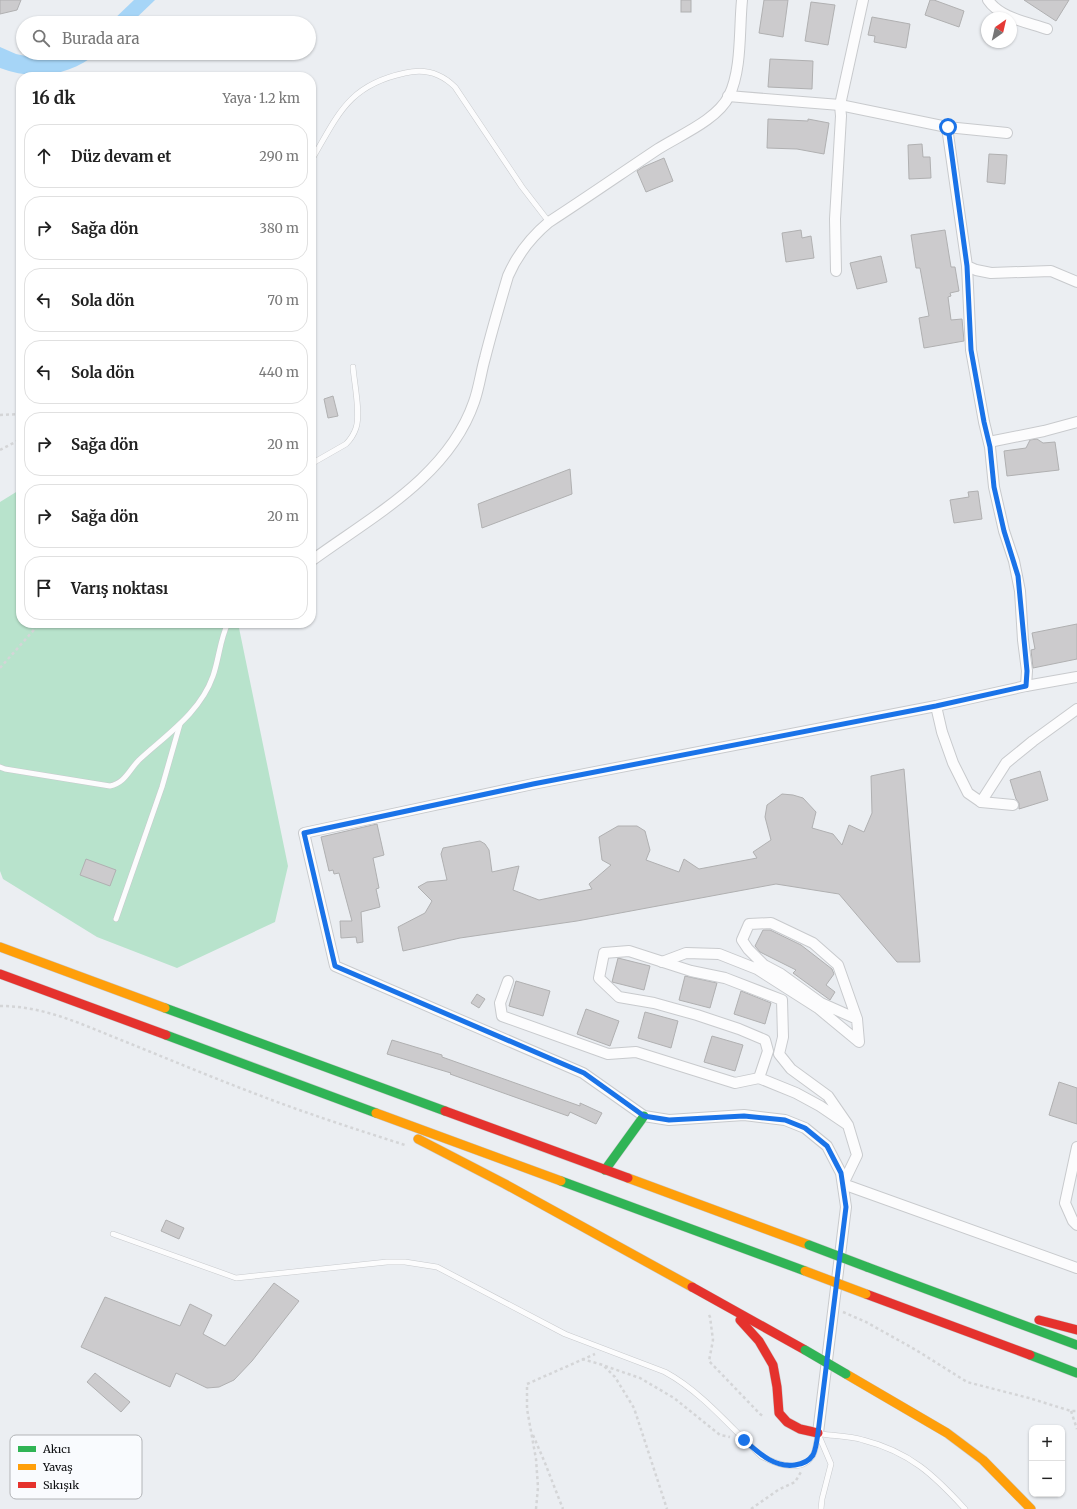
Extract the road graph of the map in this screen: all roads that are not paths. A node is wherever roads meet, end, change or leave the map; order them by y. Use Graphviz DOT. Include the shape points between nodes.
graph roads {
  1 [pos="742,0"];
  2 [pos="863,0"];
  3 [pos="988,0"];
  4 [pos="1046,29"];
  5 [pos="728,96"];
  6 [pos="840,105"];
  7 [pos="948,127"];
  8 [pos="1007,133"];
  9 [pos="316,152"];
  10 [pos="549,222"];
  11 [pos="967,266"];
  12 [pos="836,271"];
  13 [pos="1077,282"];
  14 [pos="353,367"];
  15 [pos="1077,422"];
  16 [pos="989,442"];
  17 [pos="316,461"];
  18 [pos="316,557"];
  19 [pos="227,628"];
  20 [pos="1077,677"];
  21 [pos="1026,686"];
  22 [pos="936,706"];
  23 [pos="1077,709"];
  24 [pos="180,724"];
  25 [pos="0,768"];
  26 [pos="981,802"];
  27 [pos="1013,805"];
  28 [pos="116,919"];
  29 [pos="0,947"];
  30 [pos="662,962"];
  31 [pos="0,974"];
  32 [pos="508,981"];
  33 [pos="857,1019"];
  34 [pos="128,1022"];
  35 [pos="759,1078"];
  36 [pos="644,1116"];
  37 [pos="848,1125"];
  38 [pos="389,1128"];
  39 [pos="411,1136"];
  40 [pos="1077,1147"];
  41 [pos="605,1170"];
  42 [pos="843,1184"];
  43 [pos="1077,1225"];
  44 [pos="113,1234"];
  45 [pos="1077,1268"];
  46 [pos="879,1272"];
  47 [pos="732,1310"];
  48 [pos="1077,1330"];
  49 [pos="1077,1345"];
  50 [pos="1077,1373"];
  51 [pos="818,1433"];
  52 [pos="821,1509"];
  53 [pos="965,1509"];
  54 [pos="1031,1509"];
  1 -- 5 [label="street" via="737,69"];
  2 -- 6 [label="street"];
  3 -- 4 [label="street" via="993,8 1006,15"];
  5 -- 6 [label="street"];
  5 -- 10 [label="street" via="704,121 660,147"];
  6 -- 7 [label="street"];
  6 -- 12 [label="street" via="834,219"];
  7 -- 8 [label="street"];
  7 -- 11 [label="street"];
  9 -- 10 [label="lane" via="334,119 356,95 386,77 428,71 443,76 455,87 522,187"];
  10 -- 18 [label="street" via="536,232 514,261 474,402 452,443 436,465 407,493"];
  11 -- 13 [label="street" via="991,273 1051,271"];
  11 -- 16 [label="street" via="971,350"];
  14 -- 17 [label="lane" via="358,415 356,428 346,444"];
  15 -- 16 [label="street"];
  16 -- 21 [label="street" via="994,487 1018,576 1027,671"];
  19 -- 24 [label="lane" via="208,687"];
  20 -- 21 [label="street"];
  21 -- 22 [label="street"];
  22 -- 26 [label="street" via="953,763 968,793"];
  22 -- 36 [label="street" via="533,784 304,833 335,966 584,1073"];
  23 -- 26 [label="street" via="1006,763"];
  24 -- 25 [label="lane" via="137,762 122,782 116,785 78,782"];
  24 -- 28 [label="lane" via="162,787"];
  26 -- 27 [label="street"];
  29 -- 41 [label="highway"];
  30 -- 33 [label="street" via="686,953 719,954 757,969 818,1008 859,1042"];
  30 -- 35 [label="street" via="629,952 604,953 599,978 619,997 654,1003 697,1015 764,1040 768,1051"];
  30 -- 37 [label="street" via="725,978 782,1000 784,1037 779,1054 791,1069 828,1096"];
  31 -- 34 [label="highway"];
  32 -- 35 [label="street" via="500,1003 502,1016 608,1054 636,1052 735,1082"];
  33 -- 33 [label="street" via="838,965 813,943 771,923 749,924 742,940 764,965 821,1003"];
  34 -- 38 [label="highway"];
  34 -- 50 [label="highway, bridge"];
  35 -- 37 [label="street" via="796,1093"];
  36 -- 41 [label="highway"];
  36 -- 42 [label="street" via="669,1120 744,1116 785,1120 805,1128 827,1146 841,1173"];
  37 -- 42 [label="street" via="857,1155"];
  39 -- 47 [label="highway" via="504,1184"];
  40 -- 43 [label="street" via="1065,1203"];
  41 -- 46 [label="highway, bridge"];
  42 -- 45 [label="street"];
  42 -- 51 [label="street" via="846,1207"];
  44 -- 51 [label="lane" via="236,1278 388,1262 436,1267 565,1334 678,1379 762,1456 772,1462 793,1466 808,1461 814,1454"];
  46 -- 48 [label="highway"];
  46 -- 49 [label="highway"];
  47 -- 51 [label="highway" via="759,1341 772,1365 779,1413 787,1422 800,1429"];
  47 -- 54 [label="highway, bridge" via="947,1433 983,1460"];
  51 -- 52 [label="lane" via="831,1464"];
  51 -- 53 [label="lane" via="862,1439 904,1455 924,1468"];
}
